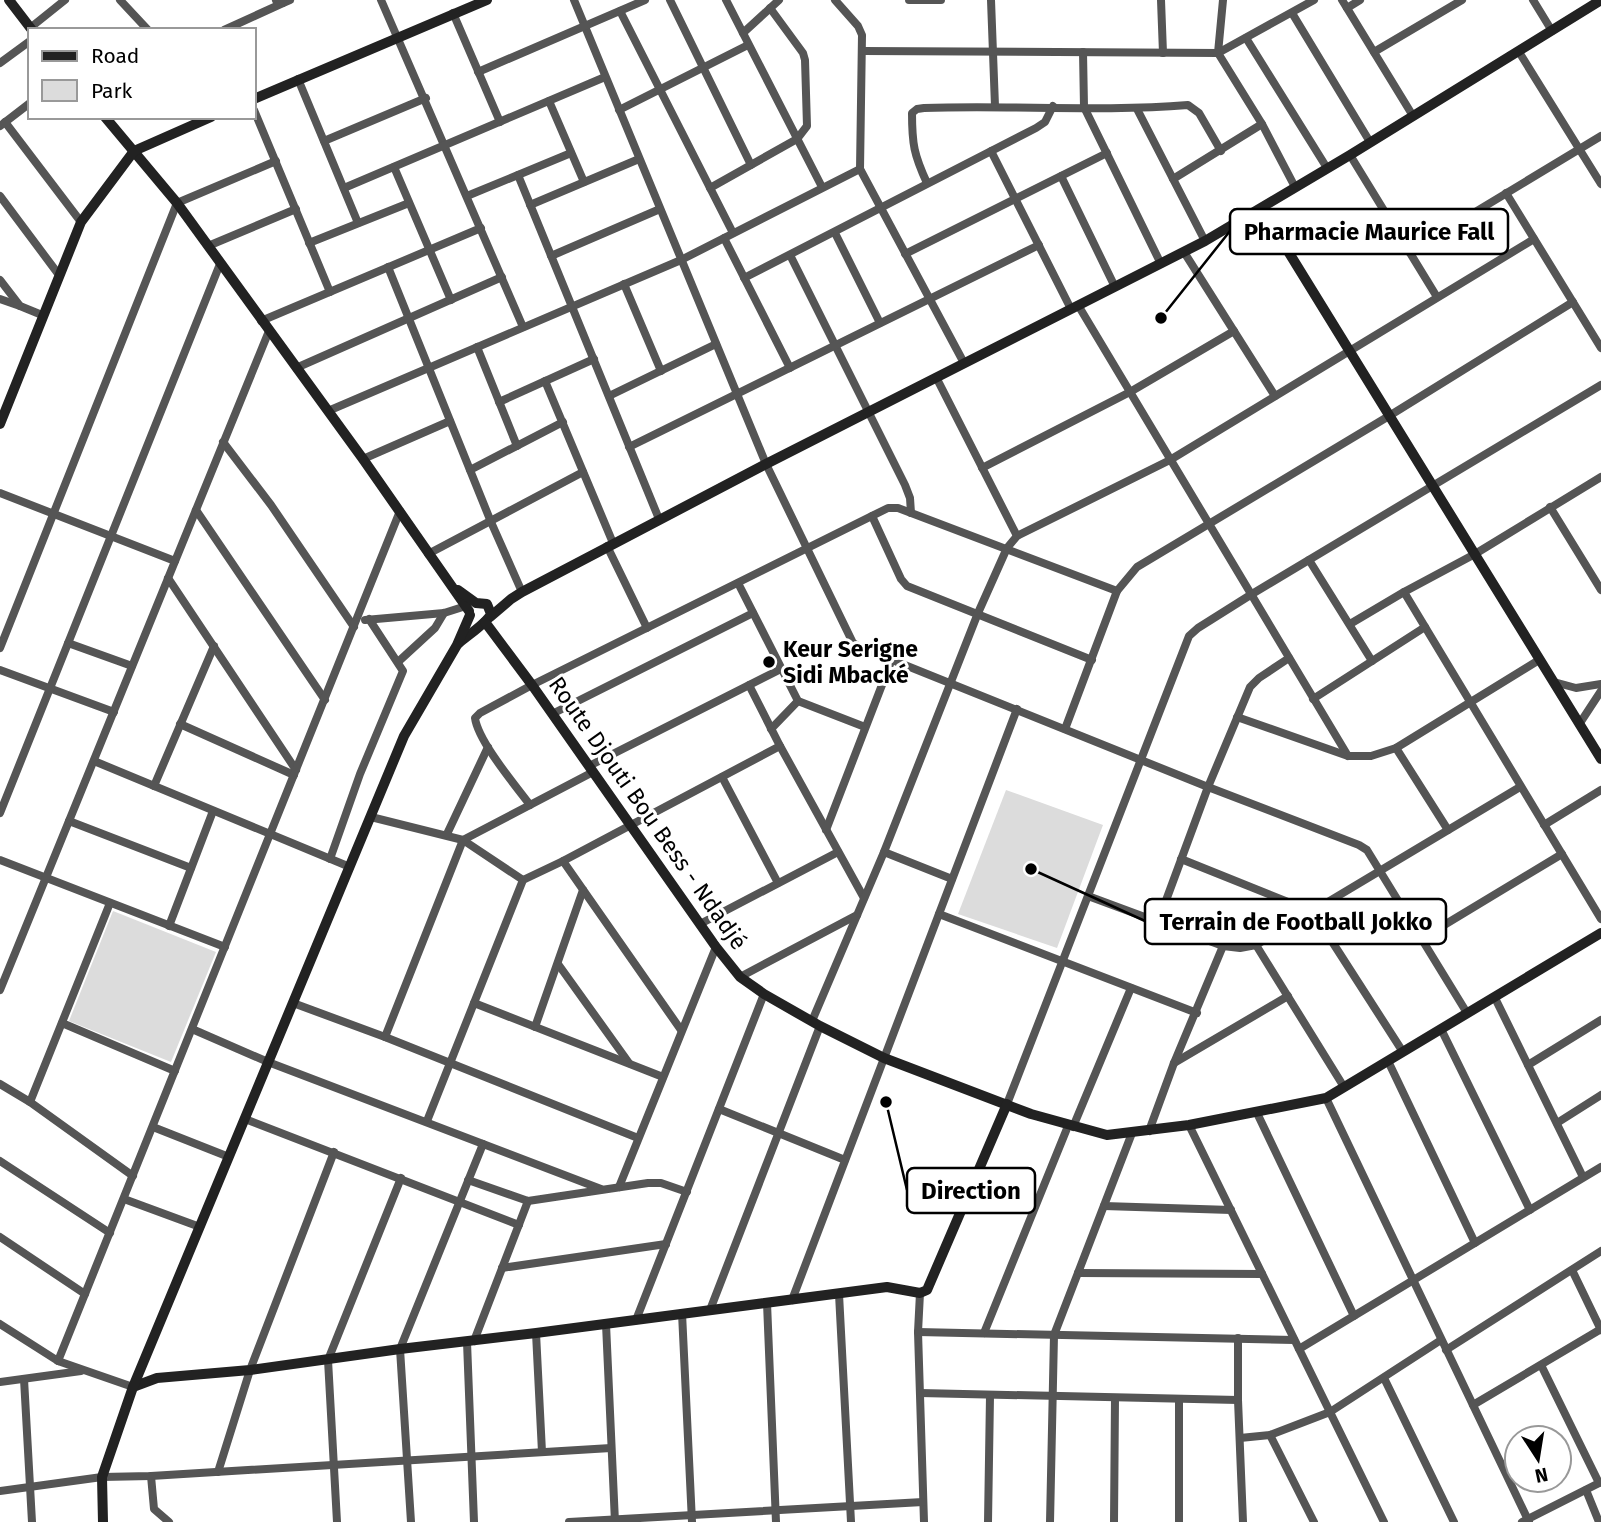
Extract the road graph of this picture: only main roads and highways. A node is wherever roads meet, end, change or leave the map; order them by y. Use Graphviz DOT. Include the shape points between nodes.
graph roads {
  1 [pos="9,0"];
  2 [pos="487,0"];
  3 [pos="1600,0"];
  4 [pos="30,28"];
  5 [pos="256,98"];
  6 [pos="107,119"];
  7 [pos="206,119"];
  8 [pos="134,150"];
  9 [pos="1262,209"];
  10 [pos="1,416"];
  11 [pos="510,599"];
  12 [pos="474,608"];
  13 [pos="485,621"];
  14 [pos="457,645"];
  15 [pos="1601,759"];
  16 [pos="1601,933"];
  17 [pos="1007,1104"];
  18 [pos="133,1387"];
  19 [pos="103,1522"];
  1 -- 4 [label="main road"];
  2 -- 5 [label="main road"];
  3 -- 9 [label="main road"];
  6 -- 8 [label="main road"];
  7 -- 8 [label="main road"];
  8 -- 10 [label="main road" via="81,222"];
  8 -- 12 [label="main road" via="177,203 450,584"];
  9 -- 11 [label="main road"];
  9 -- 15 [label="main road"];
  11 -- 12 [label="main road"];
  11 -- 13 [label="main road"];
  12 -- 13 [label="main road" via="474,621"];
  12 -- 13 [label="main road" via="491,610"];
  12 -- 14 [label="main road"];
  13 -- 14 [label="main road"];
  13 -- 17 [label="main road, Route Djouti Bou Bess - Ndadjé" via="740,977 816,1024 884,1058"];
  14 -- 18 [label="main road" via="404,736"];
  16 -- 17 [label="main road, Route Djouti Bou Bess - Ndadjé" via="1326,1098 1149,1132 1107,1135"];
  17 -- 18 [label="main road" via="927,1290 920,1293 887,1287 250,1370 157,1378"];
  18 -- 19 [label="main road" via="102,1477"];
}
